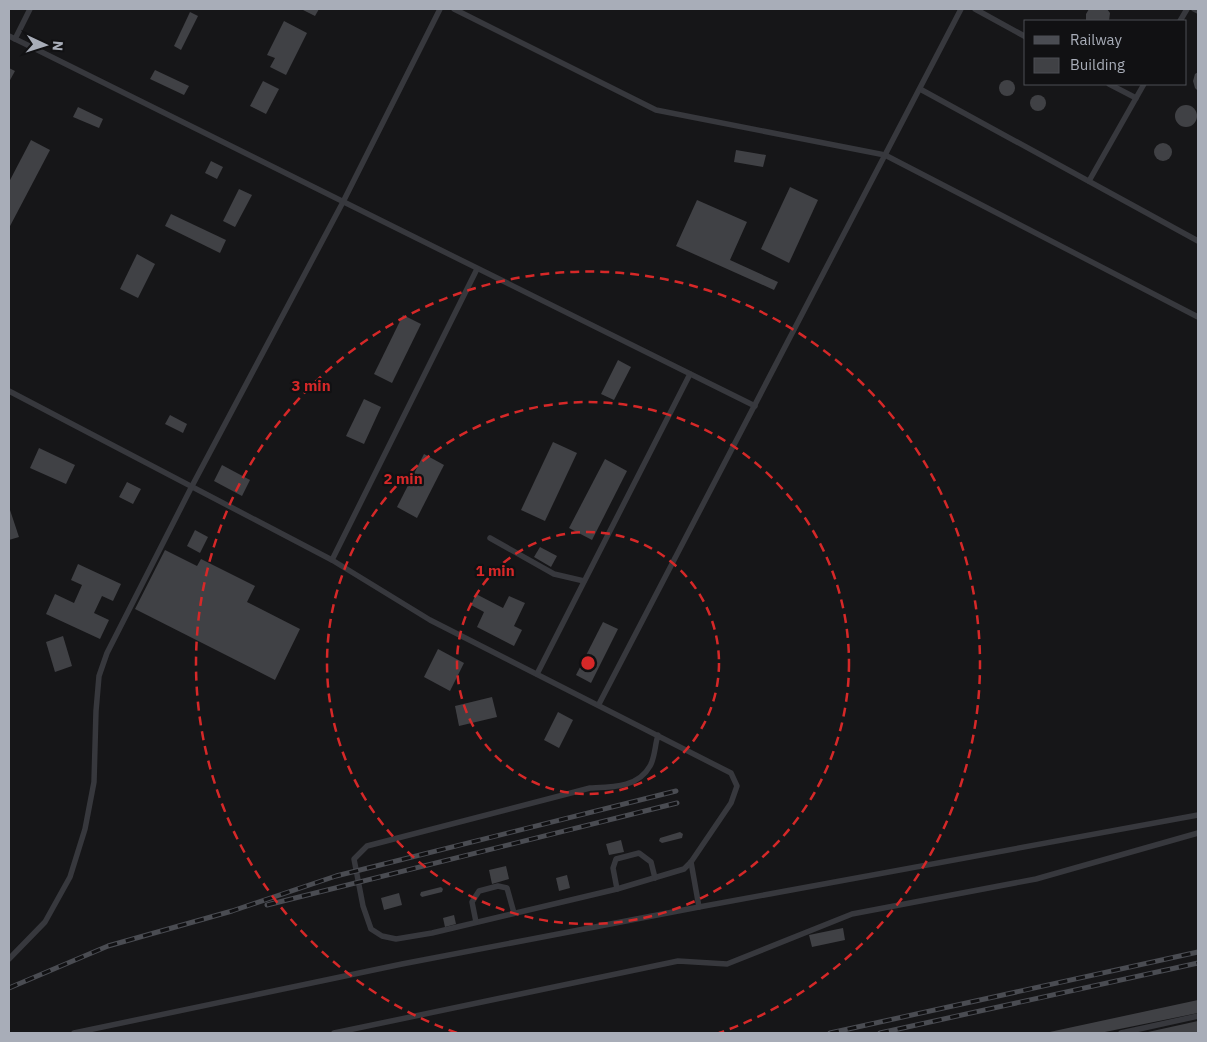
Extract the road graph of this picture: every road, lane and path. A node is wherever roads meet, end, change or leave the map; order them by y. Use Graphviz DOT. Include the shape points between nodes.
graph roads {
  1 [pos="30,9"];
  2 [pos="440,9"];
  3 [pos="454,9"];
  4 [pos="961,9"];
  5 [pos="975,9"];
  6 [pos="1187,9"];
  7 [pos="1194,9"];
  8 [pos="1198,11"];
  9 [pos="1181,20"];
  10 [pos="9,36"];
  11 [pos="1024,36"];
  12 [pos="15,39"];
  13 [pos="1111,85"];
  14 [pos="1143,85"];
  15 [pos="920,89"];
  16 [pos="1136,98"];
  17 [pos="885,155"];
  18 [pos="1089,181"];
  19 [pos="343,202"];
  20 [pos="1198,241"];
  21 [pos="477,269"];
  22 [pos="1198,317"];
  23 [pos="690,374"];
  24 [pos="9,391"];
  25 [pos="755,406"];
  26 [pos="192,486"];
  27 [pos="490,538"];
  28 [pos="332,560"];
  29 [pos="584,581"];
  30 [pos="537,674"];
  31 [pos="599,704"];
  32 [pos="658,735"];
  33 [pos="1198,815"];
  34 [pos="1198,833"];
  35 [pos="691,862"];
  36 [pos="655,878"];
  37 [pos="617,889"];
  38 [pos="699,907"];
  39 [pos="514,913"];
  40 [pos="476,922"];
  41 [pos="9,959"];
  42 [pos="1198,1016"];
  43 [pos="1139,1031"];
  44 [pos="74,1033"];
  45 [pos="334,1033"];
  46 [pos="1121,1033"];
  1 -- 12 [label="lane"];
  2 -- 19 [label="lane"];
  3 -- 17 [label="lane" via="656,110"];
  4 -- 15 [label="lane"];
  5 -- 11 [label="lane"];
  6 -- 9 [label="lane"];
  7 -- 8 [label="lane"];
  10 -- 12 [label="lane"];
  12 -- 19 [label="lane"];
  13 -- 16 [label="lane"];
  14 -- 16 [label="lane"];
  15 -- 17 [label="lane"];
  15 -- 18 [label="lane"];
  16 -- 18 [label="lane"];
  17 -- 22 [label="lane"];
  17 -- 25 [label="lane"];
  18 -- 20 [label="lane"];
  19 -- 21 [label="lane"];
  19 -- 26 [label="lane"];
  21 -- 23 [label="lane"];
  21 -- 28 [label="lane"];
  23 -- 25 [label="lane"];
  23 -- 29 [label="lane"];
  24 -- 26 [label="lane"];
  25 -- 31 [label="lane"];
  26 -- 28 [label="lane"];
  26 -- 41 [label="lane" via="107,653 99,676 94,782 85,829 70,877 45,922"];
  27 -- 29 [label="lane" via="554,574"];
  28 -- 30 [label="lane" via="430,620"];
  29 -- 30 [label="lane"];
  30 -- 31 [label="lane"];
  31 -- 32 [label="lane"];
  32 -- 35 [label="lane" via="731,772 737,786 731,803"];
  32 -- 40 [label="lane" via="651,765 633,782 590,788 367,846 354,859 371,929 382,936 396,939"];
  33 -- 38 [label="lane"];
  34 -- 45 [label="lane" via="1036,879 852,914 727,964 678,961"];
  35 -- 36 [label="lane" via="684,869"];
  35 -- 38 [label="lane"];
  36 -- 37 [label="lane"];
  36 -- 37 [label="lane" via="651,862 638,853 616,859 613,868"];
  37 -- 39 [label="lane"];
  38 -- 44 [label="lane" via="402,964"];
  39 -- 40 [label="lane"];
  39 -- 40 [label="lane" via="507,888 498,886 479,891 472,902"];
  42 -- 43 [label="lane"];
  43 -- 46 [label="lane"];
}
